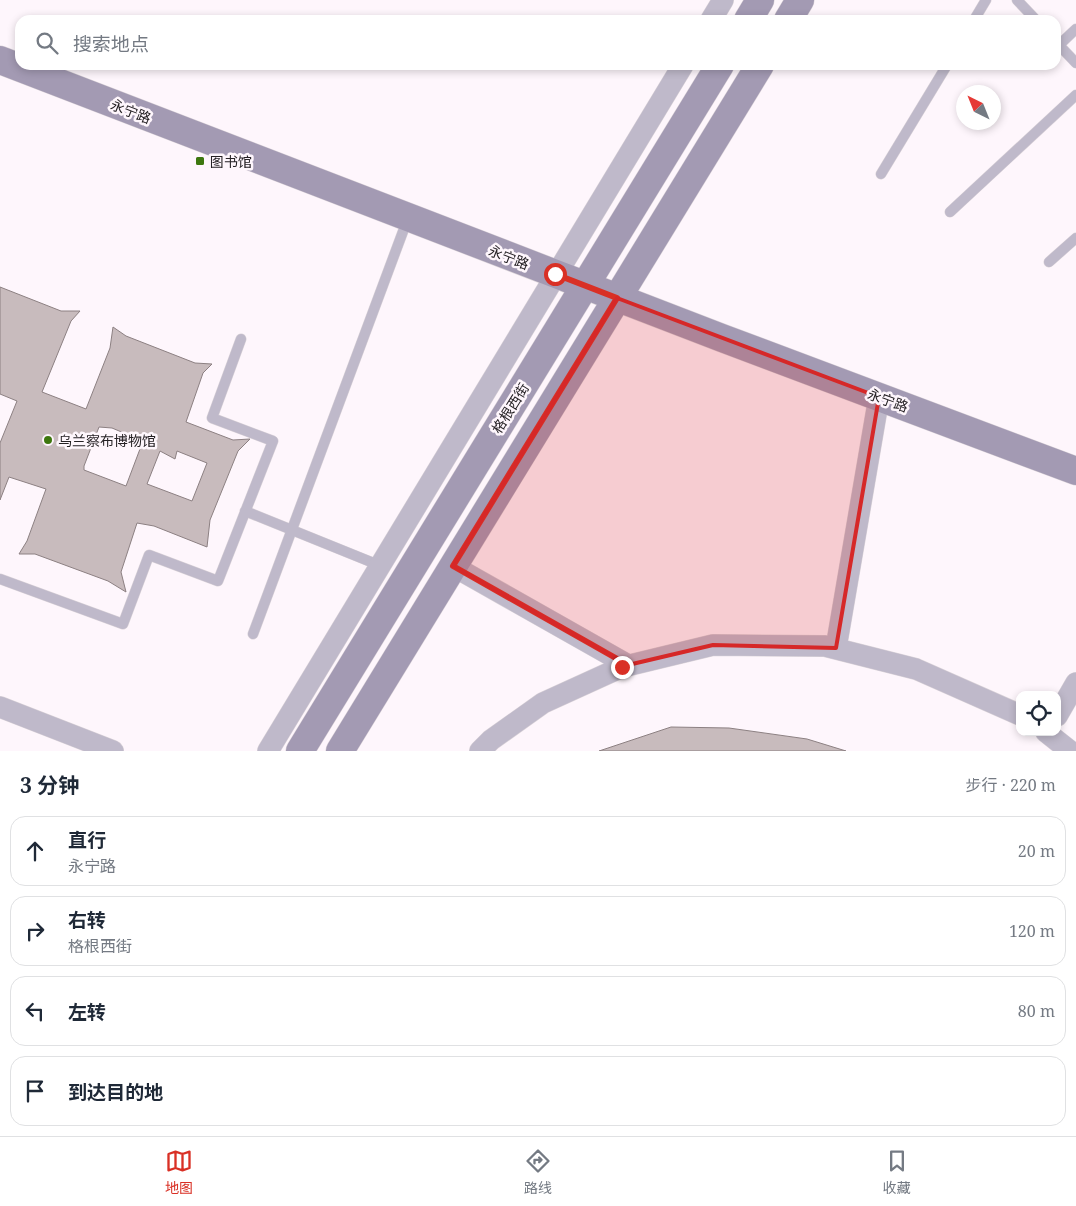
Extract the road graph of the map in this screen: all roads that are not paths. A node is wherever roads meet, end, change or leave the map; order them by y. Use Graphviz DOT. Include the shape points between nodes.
graph roads {
  1 [pos="723,0"];
  2 [pos="760,0"];
  3 [pos="800,0"];
  4 [pos="986,0"];
  5 [pos="1017,0"];
  6 [pos="714,15"];
  7 [pos="751,15"];
  8 [pos="791,15"];
  9 [pos="977,15"];
  10 [pos="1031,15"];
  11 [pos="1076,29"];
  12 [pos="1061,40"];
  13 [pos="1061,47"];
  14 [pos="0,60"];
  15 [pos="1076,63"];
  16 [pos="15,66"];
  17 [pos="26,70"];
  18 [pos="681,70"];
  19 [pos="717,70"];
  20 [pos="757,70"];
  21 [pos="944,70"];
  22 [pos="1076,95"];
  23 [pos="881,174"];
  24 [pos="950,212"];
  25 [pos="408,218"];
  26 [pos="1076,238"];
  27 [pos="1049,262"];
  28 [pos="555,274"];
  29 [pos="585,286"];
  30 [pos="617,298"];
  31 [pos="241,339"];
  32 [pos="879,397"];
  33 [pos="1076,471"];
  34 [pos="245,511"];
  35 [pos="292,530"];
  36 [pos="381,566"];
  37 [pos="453,566"];
  38 [pos="0,579"];
  39 [pos="253,634"];
  40 [pos="836,648"];
  41 [pos="628,665"];
  42 [pos="1076,683"];
  43 [pos="0,707"];
  44 [pos="1061,709"];
  45 [pos="1016,713"];
  46 [pos="1057,736"];
  47 [pos="114,751"];
  48 [pos="268,751"];
  49 [pos="300,751"];
  50 [pos="340,751"];
  51 [pos="480,751"];
  52 [pos="1070,751"];
  1 -- 6 [label="street"];
  2 -- 7 [label="street"];
  3 -- 8 [label="street"];
  4 -- 9 [label="lane"];
  5 -- 10 [label="lane"];
  11 -- 12 [label="lane"];
  13 -- 15 [label="lane"];
  14 -- 16 [label="street, 永宁路"];
  17 -- 25 [label="street, 永宁路"];
  18 -- 28 [label="street"];
  19 -- 29 [label="street, 格根西街"];
  20 -- 30 [label="street"];
  21 -- 23 [label="lane"];
  22 -- 24 [label="lane"];
  25 -- 28 [label="street, 永宁路"];
  25 -- 35 [label="lane"];
  26 -- 27 [label="lane"];
  28 -- 29 [label="street, 永宁路"];
  28 -- 36 [label="street"];
  29 -- 30 [label="street, 永宁路"];
  29 -- 49 [label="street, 格根西街"];
  30 -- 32 [label="street, 永宁路"];
  30 -- 37 [label="street"];
  31 -- 34 [label="lane" via="212,418 273,441"];
  32 -- 33 [label="street, 永宁路"];
  32 -- 40 [label="street"];
  34 -- 35 [label="lane"];
  34 -- 38 [label="lane" via="218,581 149,555 123,624"];
  35 -- 36 [label="lane"];
  35 -- 39 [label="lane"];
  36 -- 48 [label="street"];
  37 -- 41 [label="street"];
  37 -- 50 [label="street"];
  40 -- 41 [label="street" via="713,645"];
  40 -- 45 [label="street" via="916,669"];
  41 -- 51 [label="street" via="543,703"];
  42 -- 44 [label="street"];
  43 -- 47 [label="street"];
  46 -- 52 [label="street"];
}
